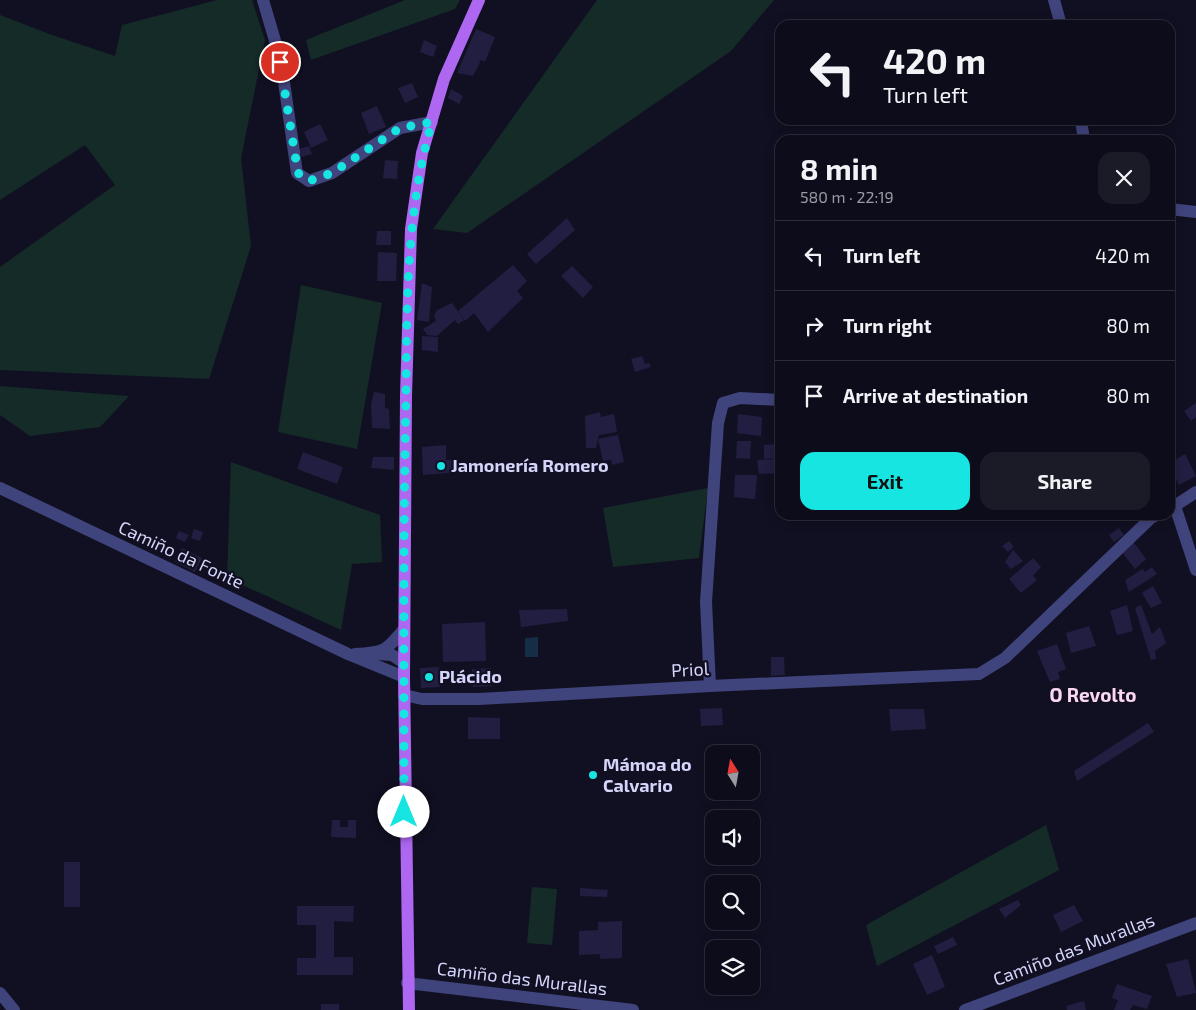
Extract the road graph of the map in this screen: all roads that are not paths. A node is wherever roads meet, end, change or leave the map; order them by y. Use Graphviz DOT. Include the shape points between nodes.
graph roads {
  1 [pos="263,0"];
  2 [pos="479,0"];
  3 [pos="1054,0"];
  4 [pos="1059,20"];
  5 [pos="432,122"];
  6 [pos="1175,210"];
  7 [pos="1196,212"];
  8 [pos="775,400"];
  9 [pos="0,488"];
  10 [pos="1196,492"];
  11 [pos="1175,502"];
  12 [pos="1175,512"];
  13 [pos="1149,520"];
  14 [pos="1196,570"];
  15 [pos="404,629"];
  16 [pos="348,654"];
  17 [pos="373,654"];
  18 [pos="404,664"];
  19 [pos="404,677"];
  20 [pos="710,686"];
  21 [pos="404,695"];
  22 [pos="1196,923"];
  23 [pos="407,983"];
  24 [pos="0,993"];
  25 [pos="14,1010"];
  26 [pos="409,1010"];
  27 [pos="633,1010"];
  28 [pos="965,1010"];
  1 -- 5 [label="street" via="280,62 298,173 309,181 332,173 400,128"];
  2 -- 5 [label="main road" via="444,79"];
  3 -- 4 [label="street"];
  5 -- 15 [label="main road" via="422,153 412,229 407,314"];
  6 -- 7 [label="street"];
  8 -- 20 [label="street" via="740,398 723,404 719,417 706,602"];
  9 -- 16 [label="street, Camiño da Fonte"];
  10 -- 11 [label="street"];
  12 -- 14 [label="street"];
  13 -- 20 [label="street, Priol" via="1005,658 979,674"];
  15 -- 17 [label="street" via="388,649"];
  15 -- 18 [label="main road"];
  16 -- 17 [label="street"];
  16 -- 19 [label="street, Camiño da Fonte"];
  17 -- 18 [label="street" via="392,655"];
  18 -- 19 [label="main road"];
  19 -- 21 [label="main road"];
  20 -- 21 [label="street, Priol" via="479,699 422,699"];
  21 -- 23 [label="main road"];
  22 -- 28 [label="street, Camiño das Murallas"];
  23 -- 26 [label="main road"];
  23 -- 27 [label="street, Camiño das Murallas"];
  24 -- 25 [label="street"];
}
